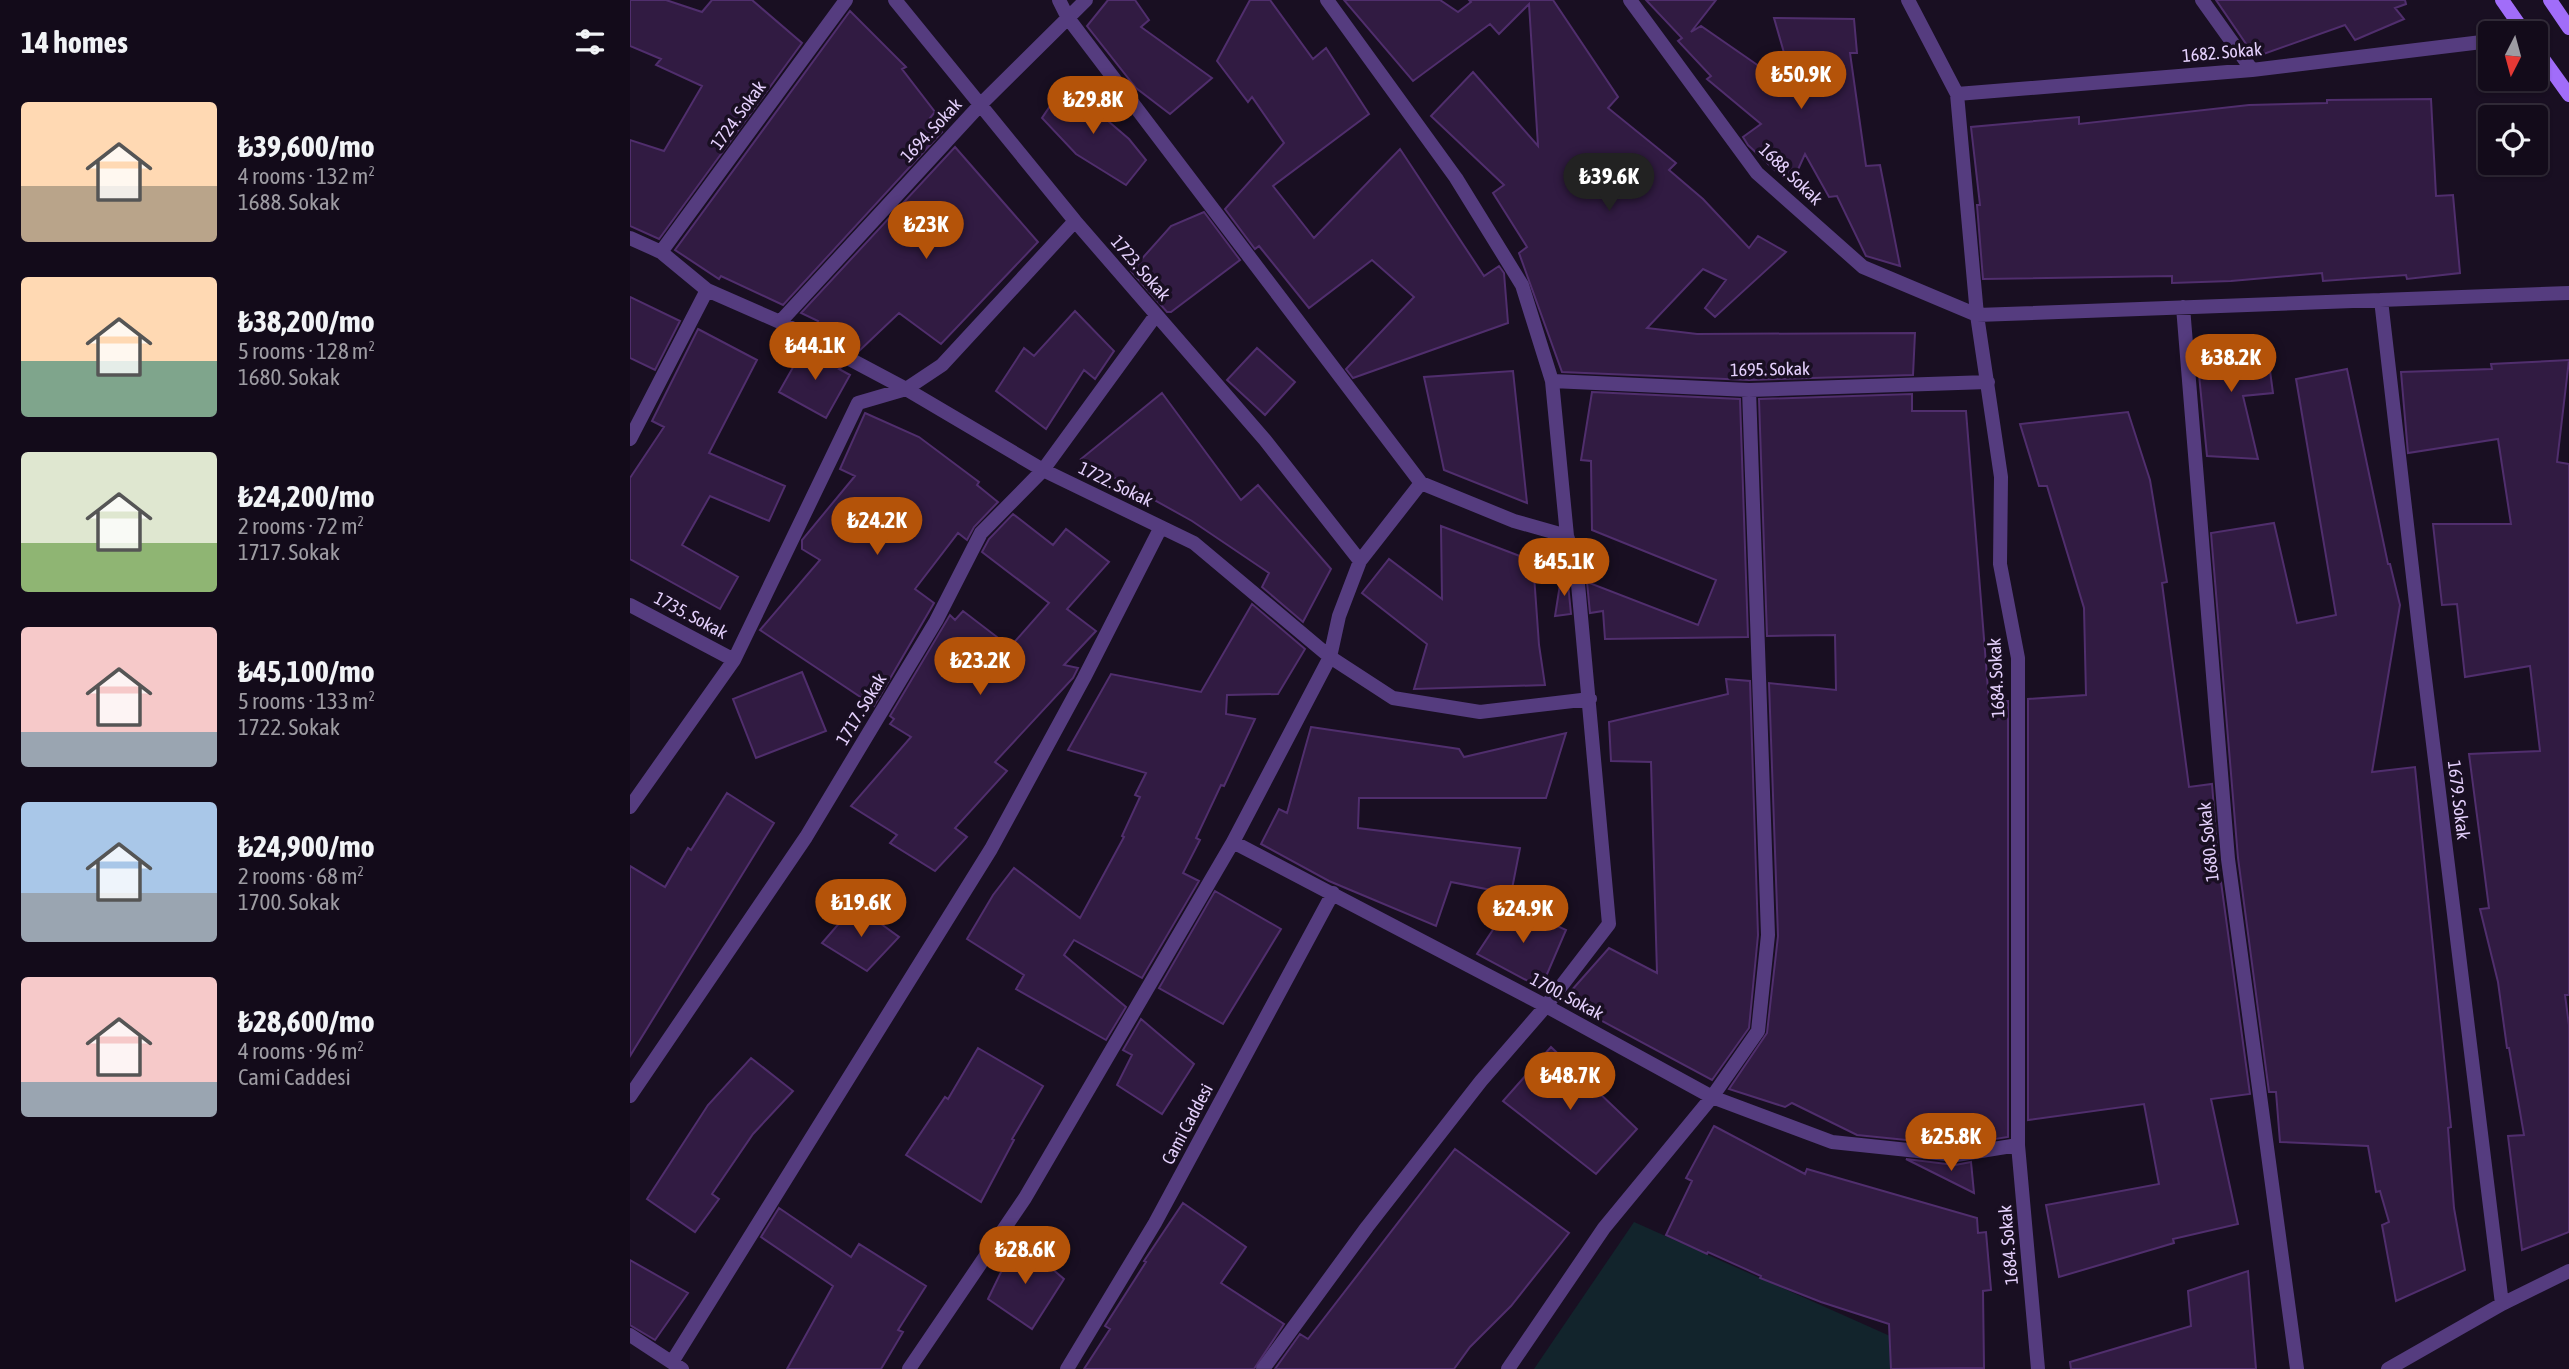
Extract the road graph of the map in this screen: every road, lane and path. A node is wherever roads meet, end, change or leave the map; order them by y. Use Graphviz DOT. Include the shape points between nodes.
graph roads {
  1 [pos="846,0"];
  2 [pos="895,0"];
  3 [pos="1059,0"];
  4 [pos="1086,0"];
  5 [pos="1328,0"];
  6 [pos="1630,0"];
  7 [pos="1908,0"];
  8 [pos="2202,0"];
  9 [pos="2502,0"];
  10 [pos="2550,0"];
  11 [pos="1068,18"];
  12 [pos="2517,21"];
  13 [pos="2569,27"];
  14 [pos="2478,42"];
  15 [pos="2548,66"];
  16 [pos="2252,69"];
  17 [pos="1957,94"];
  18 [pos="2569,95"];
  19 [pos="980,105"];
  20 [pos="1075,221"];
  21 [pos="630,238"];
  22 [pos="661,252"];
  23 [pos="707,290"];
  24 [pos="2569,293"];
  25 [pos="2381,300"];
  26 [pos="2183,307"];
  27 [pos="1156,315"];
  28 [pos="1977,315"];
  29 [pos="780,321"];
  30 [pos="1552,381"];
  31 [pos="1988,382"];
  32 [pos="906,389"];
  33 [pos="1749,390"];
  34 [pos="630,439"];
  35 [pos="1043,470"];
  36 [pos="1421,482"];
  37 [pos="1161,527"];
  38 [pos="1567,536"];
  39 [pos="1360,561"];
  40 [pos="630,605"];
  41 [pos="1330,657"];
  42 [pos="734,660"];
  43 [pos="1590,699"];
  44 [pos="630,807"];
  45 [pos="1233,842"];
  46 [pos="1333,893"];
  47 [pos="1546,1006"];
  48 [pos="630,1096"];
  49 [pos="1712,1097"];
  50 [pos="2018,1144"];
  51 [pos="2569,1271"];
  52 [pos="2502,1304"];
  53 [pos="630,1335"];
  54 [pos="677,1366"];
  55 [pos="909,1369"];
  56 [pos="1067,1369"];
  57 [pos="1263,1369"];
  58 [pos="1508,1369"];
  59 [pos="2038,1369"];
  60 [pos="2297,1369"];
  61 [pos="2388,1369"];
  1 -- 22 [label="street, 1724. Sokak"];
  2 -- 19 [label="street, 1723. Sokak"];
  3 -- 11 [label="street"];
  4 -- 11 [label="street, 1694. Sokak"];
  5 -- 30 [label="street" via="1456,178 1522,285"];
  6 -- 28 [label="street, 1688. Sokak" via="1757,173 1863,267"];
  7 -- 17 [label="street, 1684. Sokak"];
  8 -- 16 [label="street"];
  9 -- 12 [label="main road"];
  10 -- 13 [label="main road"];
  11 -- 19 [label="street, 1694. Sokak"];
  11 -- 36 [label="street"];
  14 -- 16 [label="street, 1682. Sokak"];
  15 -- 18 [label="main road"];
  16 -- 17 [label="street, 1682. Sokak"];
  17 -- 28 [label="street, 1684. Sokak"];
  19 -- 20 [label="street, 1723. Sokak"];
  19 -- 29 [label="street, 1694. Sokak"];
  20 -- 27 [label="street, 1723. Sokak"];
  20 -- 32 [label="street" via="942,365"];
  21 -- 22 [label="street, 1722. Sokak"];
  22 -- 23 [label="street, 1722. Sokak"];
  23 -- 29 [label="street, 1722. Sokak"];
  23 -- 34 [label="street"];
  24 -- 25 [label="street"];
  25 -- 26 [label="street"];
  25 -- 52 [label="street, 1679. Sokak"];
  26 -- 28 [label="street"];
  26 -- 60 [label="street, 1680. Sokak" via="2228,859"];
  27 -- 35 [label="street, 1717. Sokak"];
  27 -- 39 [label="street, 1723. Sokak" via="1265,440"];
  28 -- 31 [label="street, 1684. Sokak"];
  29 -- 32 [label="street, 1722. Sokak"];
  30 -- 33 [label="street, 1695. Sokak"];
  30 -- 38 [label="street"];
  31 -- 33 [label="street, 1695. Sokak"];
  31 -- 50 [label="street, 1684. Sokak" via="2001,477 2000,564 2018,658"];
  32 -- 35 [label="street, 1722. Sokak"];
  32 -- 42 [label="street" via="858,403"];
  33 -- 49 [label="street" via="1768,935 1758,1031"];
  35 -- 37 [label="street, 1722. Sokak"];
  35 -- 48 [label="street, 1717. Sokak" via="981,533 936,621 806,836"];
  36 -- 38 [label="street" via="1514,522"];
  36 -- 39 [label="street"];
  37 -- 41 [label="street, 1722. Sokak" via="1194,543"];
  37 -- 54 [label="street" via="991,849"];
  38 -- 43 [label="street" via="1576,562"];
  39 -- 41 [label="street" via="1339,616"];
  40 -- 42 [label="street, 1735. Sokak"];
  41 -- 43 [label="street, 1722. Sokak" via="1393,698 1480,712"];
  41 -- 45 [label="street"];
  42 -- 44 [label="street"];
  43 -- 47 [label="street" via="1609,924"];
  45 -- 46 [label="street, 1700. Sokak"];
  45 -- 55 [label="street" via="1025,1198"];
  46 -- 47 [label="street, 1700. Sokak"];
  46 -- 56 [label="street, Cami Caddesi" via="1155,1223"];
  47 -- 49 [label="street, 1700. Sokak"];
  47 -- 57 [label="street" via="1473,1091"];
  49 -- 50 [label="street, 1700. Sokak" via="1832,1142 1955,1155"];
  49 -- 58 [label="street" via="1604,1228"];
  50 -- 59 [label="street, 1684. Sokak"];
  51 -- 52 [label="street"];
  52 -- 61 [label="street"];
  53 -- 54 [label="street"];
}
